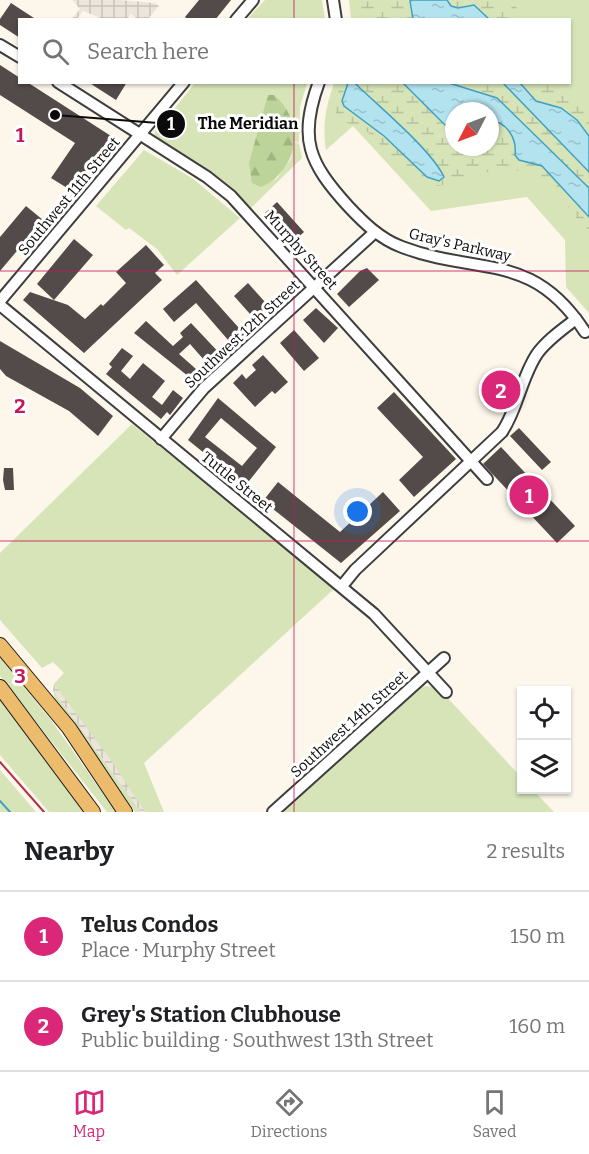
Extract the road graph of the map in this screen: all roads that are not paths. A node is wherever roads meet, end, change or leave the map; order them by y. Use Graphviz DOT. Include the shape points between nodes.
graph roads {
  1 [pos="252,0"];
  2 [pos="333,0"];
  3 [pos="238,18"];
  4 [pos="336,18"];
  5 [pos="0,45"];
  6 [pos="18,56"];
  7 [pos="61,84"];
  8 [pos="182,84"];
  9 [pos="318,84"];
  10 [pos="139,135"];
  11 [pos="375,232"];
  12 [pos="315,288"];
  13 [pos="0,303"];
  14 [pos="576,319"];
  15 [pos="585,332"];
  16 [pos="161,439"];
  17 [pos="471,461"];
  18 [pos="487,479"];
  19 [pos="342,586"];
  20 [pos="0,645"];
  21 [pos="444,658"];
  22 [pos="428,672"];
  23 [pos="0,687"];
  24 [pos="446,692"];
  25 [pos="93,812"];
  26 [pos="125,812"];
  27 [pos="273,812"];
  1 -- 3 [label="street"];
  2 -- 4 [label="street"];
  5 -- 6 [label="street"];
  7 -- 10 [label="street, Murphy Street"];
  8 -- 10 [label="street, Southwest 11th Street"];
  9 -- 11 [label="street, Gray's Parkway" via="308,124 317,168"];
  10 -- 12 [label="street, Murphy Street" via="231,196"];
  10 -- 13 [label="street, Southwest 11th Street"];
  11 -- 12 [label="street, Southwest 12th Street"];
  11 -- 14 [label="street, Gray's Parkway" via="401,247 520,275 545,287"];
  12 -- 16 [label="street, Southwest 12th Street" via="196,396"];
  12 -- 17 [label="street, Murphy Street"];
  13 -- 16 [label="street, Tuttle Street"];
  14 -- 15 [label="street, Gray's Parkway"];
  14 -- 17 [label="street" via="538,351 511,419"];
  16 -- 19 [label="street, Tuttle Street"];
  17 -- 18 [label="street, Murphy Street"];
  17 -- 19 [label="street"];
  19 -- 22 [label="street, Tuttle Street" via="383,622"];
  20 -- 26 [label="main road" via="69,728"];
  21 -- 22 [label="street, Southwest 14th Street"];
  22 -- 24 [label="street, Tuttle Street"];
  22 -- 27 [label="street, Southwest 14th Street"];
  23 -- 25 [label="main road"];
}
